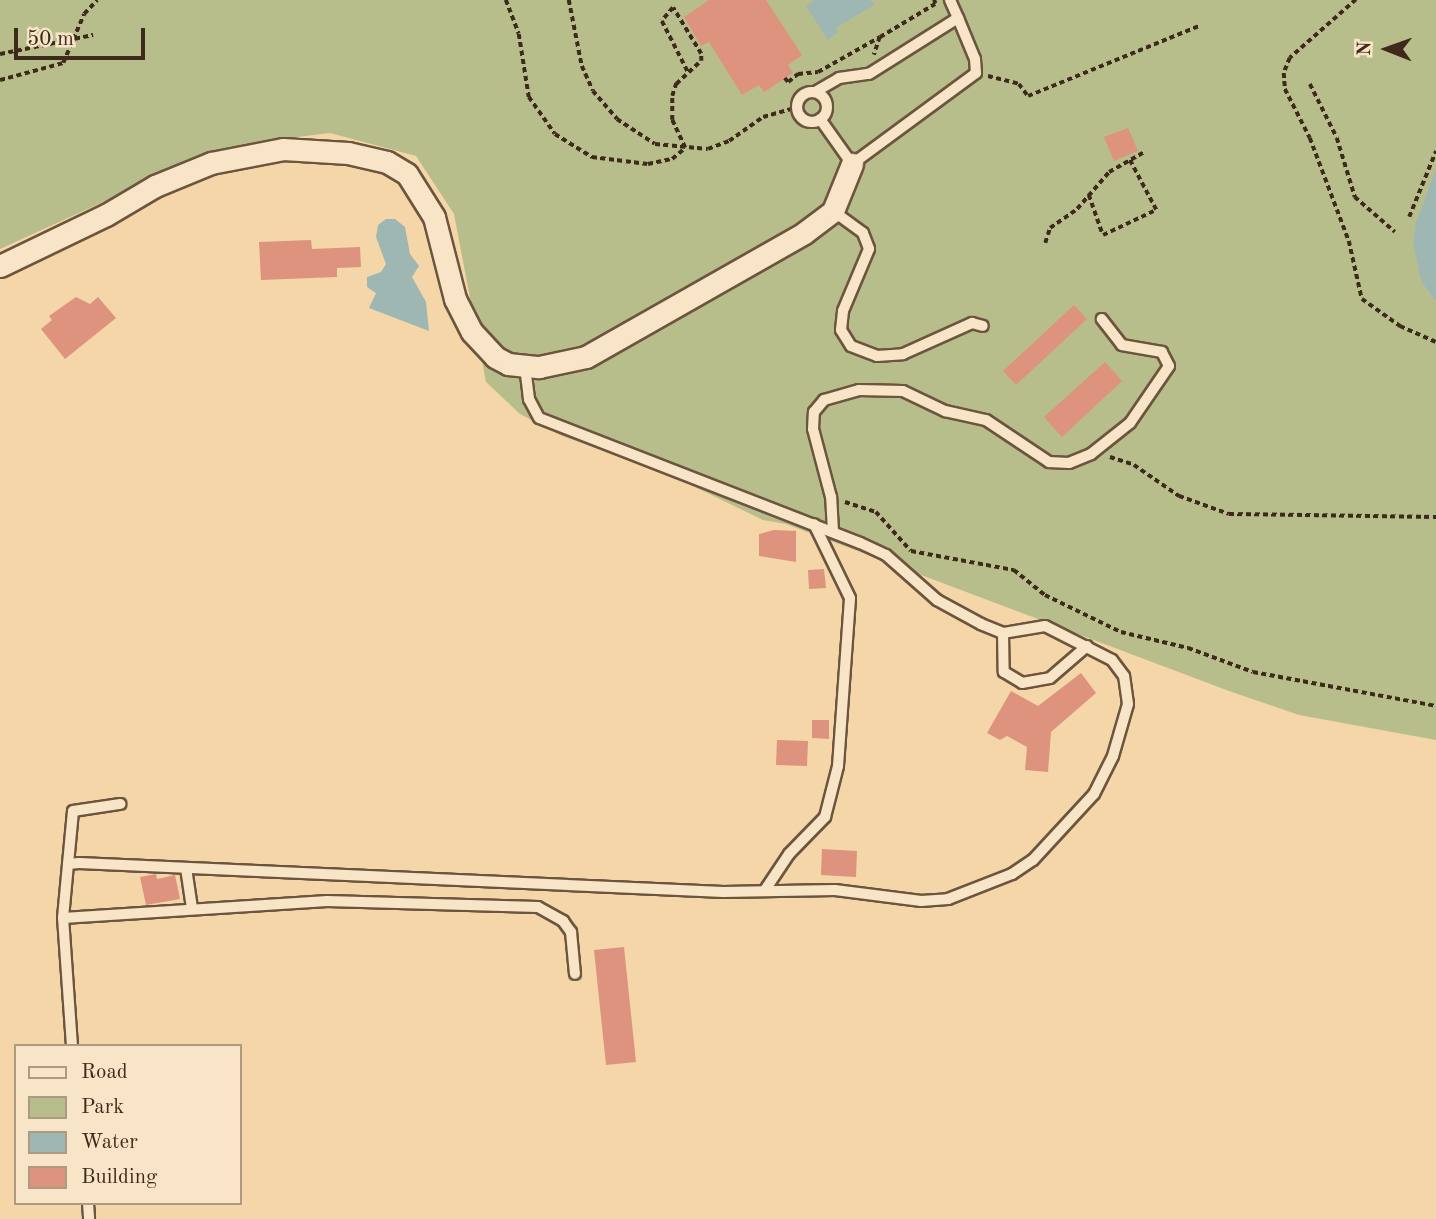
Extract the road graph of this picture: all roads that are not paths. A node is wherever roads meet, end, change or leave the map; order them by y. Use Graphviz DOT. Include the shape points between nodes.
graph roads {
  1 [pos="950,0"];
  2 [pos="958,18"];
  3 [pos="815,92"];
  4 [pos="820,119"];
  5 [pos="852,164"];
  6 [pos="833,211"];
  7 [pos="0,266"];
  8 [pos="1102,319"];
  9 [pos="983,326"];
  10 [pos="525,368"];
  11 [pos="814,524"];
  12 [pos="833,531"];
  13 [pos="1003,633"];
  14 [pos="1087,646"];
  15 [pos="120,804"];
  16 [pos="68,864"];
  17 [pos="186,868"];
  18 [pos="765,890"];
  19 [pos="191,908"];
  20 [pos="62,918"];
  21 [pos="575,974"];
  22 [pos="72,1044"];
  1 -- 2 [label="lane"];
  2 -- 3 [label="lane" via="869,74 839,78"];
  2 -- 5 [label="lane" via="976,73"];
  3 -- 4 [label="lane" via="826,104"];
  3 -- 4 [label="lane" via="802,96 797,107 803,119"];
  4 -- 5 [label="lane"];
  5 -- 6 [label="street"];
  6 -- 9 [label="lane" via="863,233 869,248 863,272 843,311 841,330 851,346 877,356 903,354 972,323"];
  6 -- 10 [label="street" via="770,254 586,357"];
  7 -- 10 [label="street" via="155,186 211,163 283,149 358,155 387,162 416,186 434,217 455,299 472,332 495,357"];
  8 -- 12 [label="lane" via="1122,345 1162,352 1169,366 1130,423 1091,453 1069,463 1054,464 973,415 945,411 903,391 847,391 824,400 814,412 813,429 832,503"];
  10 -- 11 [label="lane" via="529,399 539,418"];
  11 -- 12 [label="lane"];
  11 -- 18 [label="lane" via="850,598 838,766 825,817 789,854"];
  12 -- 13 [label="lane" via="886,555 937,600"];
  13 -- 14 [label="lane" via="1045,626"];
  13 -- 14 [label="lane" via="1004,672 1022,683 1050,678"];
  14 -- 18 [label="lane" via="1112,660 1125,677 1128,704 1123,730 1094,794 1033,860 1012,874 948,899"];
  15 -- 16 [label="lane" via="73,811"];
  16 -- 17 [label="lane"];
  16 -- 20 [label="lane"];
  17 -- 18 [label="lane" via="723,892"];
  17 -- 19 [label="lane"];
  19 -- 20 [label="lane"];
  19 -- 21 [label="lane" via="365,900 538,907 563,921 571,933"];
  20 -- 22 [label="lane"];
}
